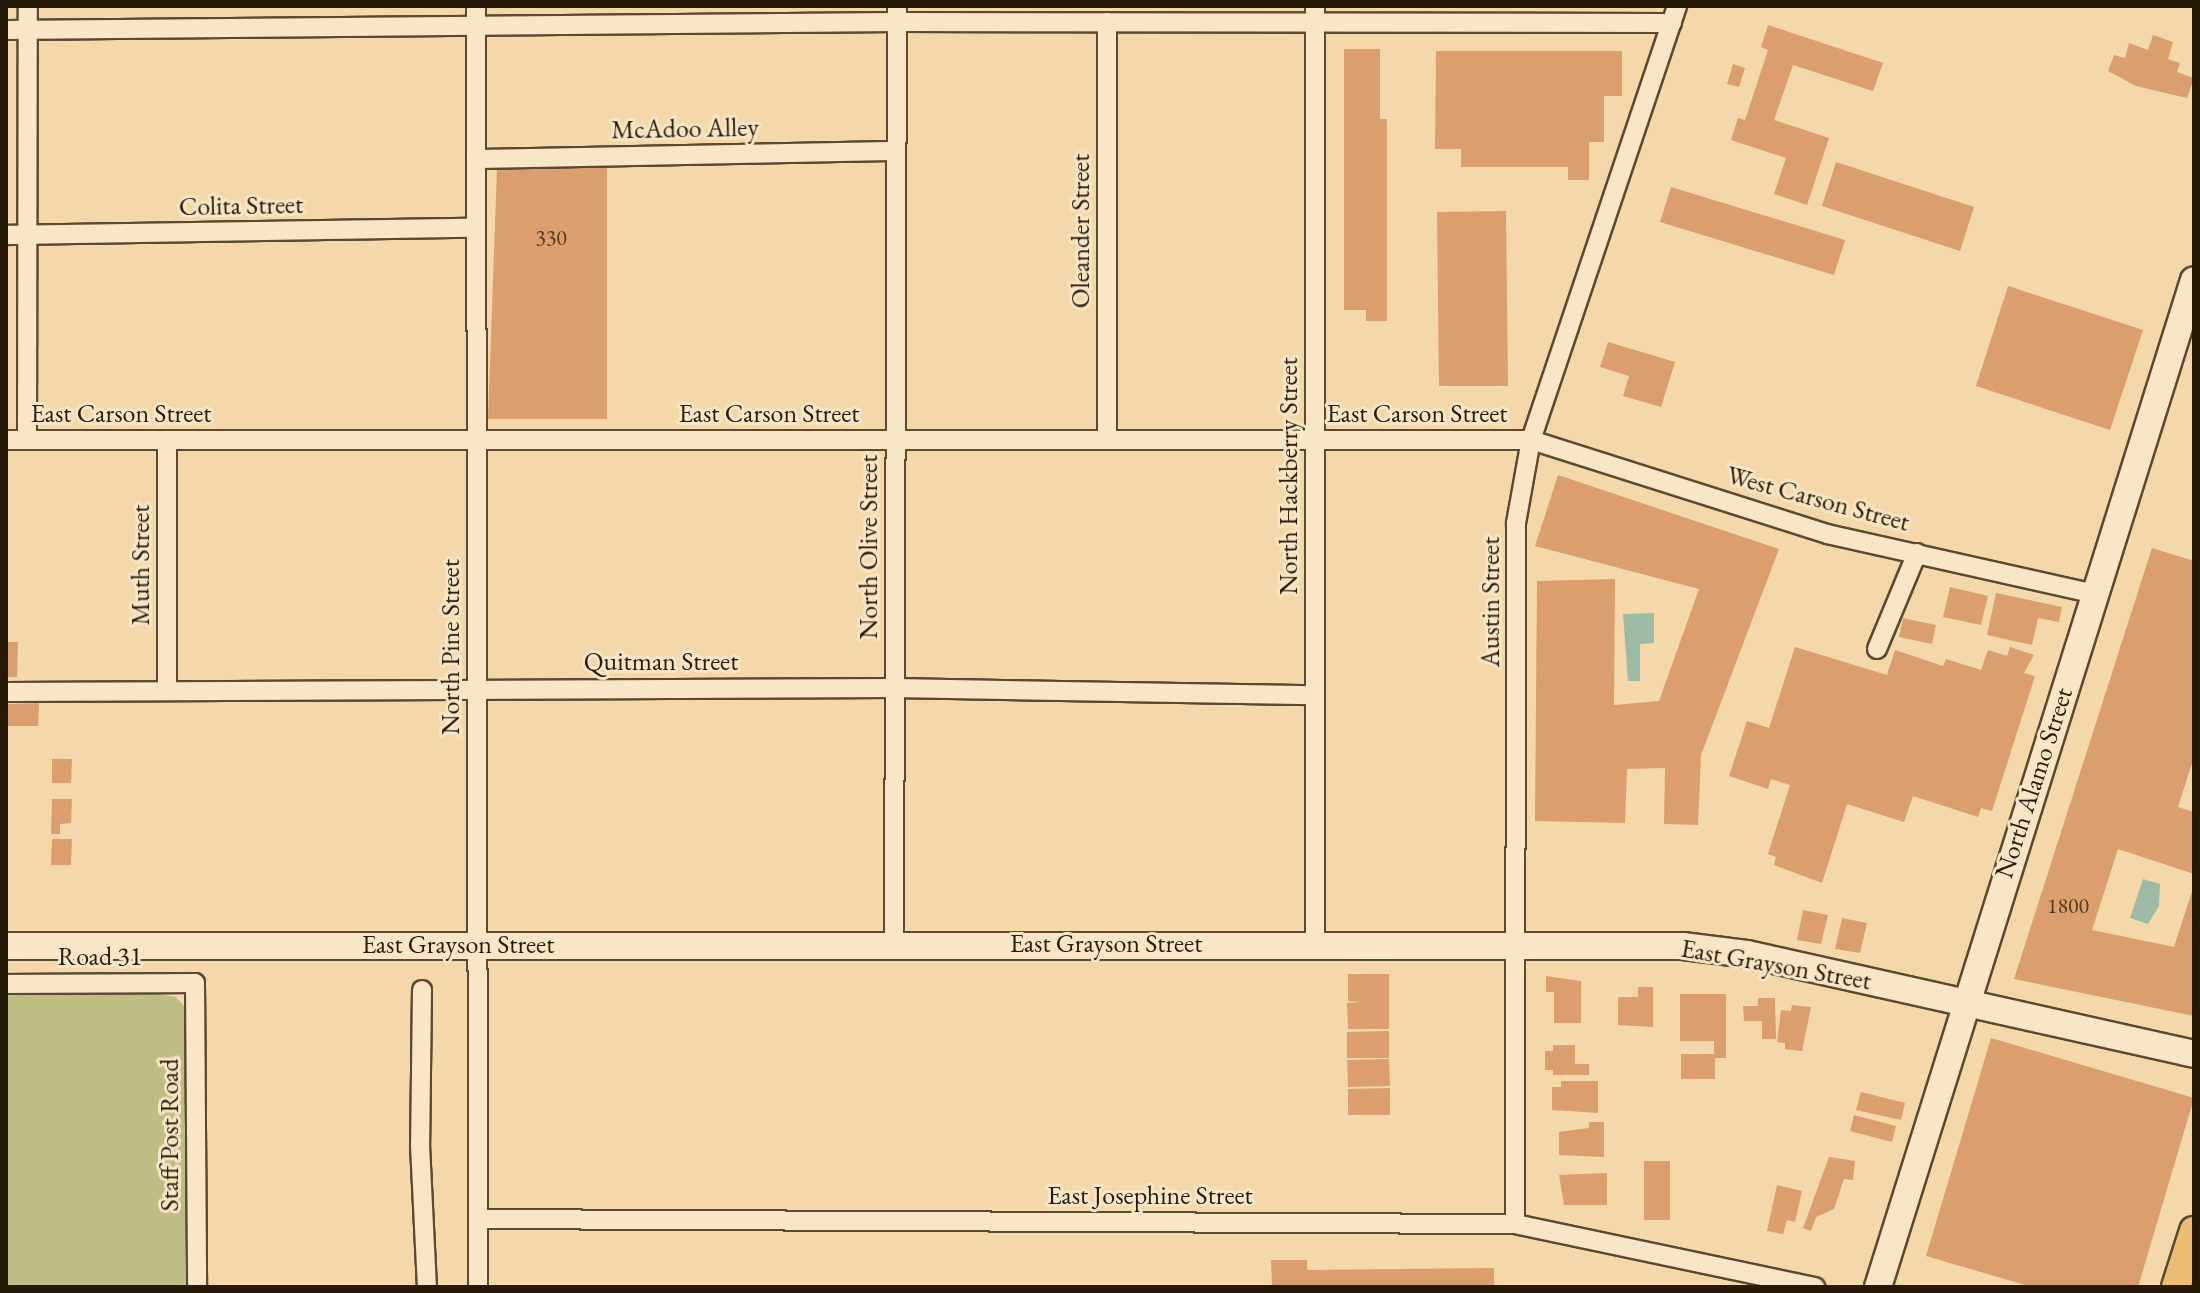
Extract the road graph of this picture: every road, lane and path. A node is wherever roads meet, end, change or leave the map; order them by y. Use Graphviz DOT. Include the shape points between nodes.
graph roads {
  1 [pos="28,6"];
  2 [pos="476,6"];
  3 [pos="897,14"];
  4 [pos="1315,14"];
  5 [pos="1674,15"];
  6 [pos="1107,22"];
  7 [pos="476,27"];
  8 [pos="6,30"];
  9 [pos="28,30"];
  10 [pos="895,151"];
  11 [pos="476,159"];
  12 [pos="476,228"];
  13 [pos="6,235"];
  14 [pos="29,235"];
  15 [pos="2194,280"];
  16 [pos="6,440"];
  17 [pos="27,440"];
  18 [pos="167,440"];
  19 [pos="477,440"];
  20 [pos="896,440"];
  21 [pos="1107,440"];
  22 [pos="1314,440"];
  23 [pos="1531,440"];
  24 [pos="1917,553"];
  25 [pos="2096,594"];
  26 [pos="1877,649"];
  27 [pos="477,688"];
  28 [pos="894,688"];
  29 [pos="167,691"];
  30 [pos="6,692"];
  31 [pos="1315,695"];
  32 [pos="478,945"];
  33 [pos="894,945"];
  34 [pos="1315,945"];
  35 [pos="1515,945"];
  36 [pos="6,946"];
  37 [pos="195,983"];
  38 [pos="6,984"];
  39 [pos="422,990"];
  40 [pos="1967,1002"];
  41 [pos="2194,1054"];
  42 [pos="478,1219"];
  43 [pos="1515,1224"];
  44 [pos="2194,1231"];
  45 [pos="197,1287"];
  46 [pos="427,1287"];
  47 [pos="478,1287"];
  48 [pos="1815,1287"];
  49 [pos="1878,1287"];
  50 [pos="2176,1287"];
  1 -- 9 [label="street"];
  2 -- 7 [label="street, North Pine Street"];
  3 -- 6 [label="street"];
  3 -- 7 [label="street"];
  3 -- 10 [label="street, North Olive Street"];
  4 -- 5 [label="street"];
  4 -- 6 [label="street"];
  4 -- 22 [label="street, North Hackberry Street"];
  5 -- 23 [label="street, Austin Street"];
  6 -- 21 [label="street, Oleander Street"];
  7 -- 9 [label="street"];
  7 -- 11 [label="street, North Pine Street"];
  8 -- 9 [label="street"];
  9 -- 14 [label="street"];
  10 -- 11 [label="street, McAdoo Alley"];
  10 -- 20 [label="street, North Olive Street"];
  11 -- 12 [label="street, North Pine Street"];
  12 -- 14 [label="street, Colita Street"];
  12 -- 19 [label="street, North Pine Street"];
  13 -- 14 [label="street, Colita Street"];
  14 -- 17 [label="street"];
  15 -- 25 [label="street, North Alamo Street"];
  16 -- 17 [label="street, East Carson Street"];
  17 -- 18 [label="street, East Carson Street"];
  18 -- 19 [label="street, East Carson Street"];
  18 -- 29 [label="street, Muth Street"];
  19 -- 20 [label="street, East Carson Street"];
  19 -- 27 [label="street, North Pine Street"];
  20 -- 21 [label="street, East Carson Street"];
  20 -- 28 [label="street, North Olive Street"];
  21 -- 22 [label="street, East Carson Street"];
  22 -- 23 [label="street, East Carson Street"];
  22 -- 31 [label="street, North Hackberry Street"];
  23 -- 24 [label="street, West Carson Street" via="1827,534"];
  23 -- 35 [label="street, Austin Street" via="1516,523"];
  24 -- 25 [label="street, West Carson Street"];
  24 -- 26 [label="street"];
  25 -- 40 [label="street, North Alamo Street"];
  27 -- 28 [label="street, Quitman Street"];
  27 -- 29 [label="street, Quitman Street"];
  27 -- 32 [label="street, North Pine Street"];
  28 -- 31 [label="street, Quitman Street"];
  28 -- 33 [label="street, North Olive Street"];
  29 -- 30 [label="street, Quitman Street"];
  31 -- 34 [label="street, North Hackberry Street"];
  32 -- 33 [label="street, East Grayson Street"];
  32 -- 36 [label="street, East Grayson Street"];
  32 -- 42 [label="street, North Pine Street"];
  33 -- 34 [label="street, East Grayson Street"];
  34 -- 35 [label="street, East Grayson Street"];
  35 -- 40 [label="street, East Grayson Street" via="1696,948"];
  35 -- 43 [label="street, Austin Street"];
  37 -- 38 [label="street, Road 31"];
  37 -- 45 [label="street, Staff Post Road"];
  39 -- 46 [label="street" via="420,1145"];
  40 -- 41 [label="street, East Grayson Street"];
  40 -- 49 [label="street, North Alamo Street"];
  42 -- 43 [label="street, East Josephine Street"];
  42 -- 47 [label="street, North Pine Street"];
  43 -- 48 [label="street, East Josephine Street"];
  44 -- 50 [label="main road"];
}
